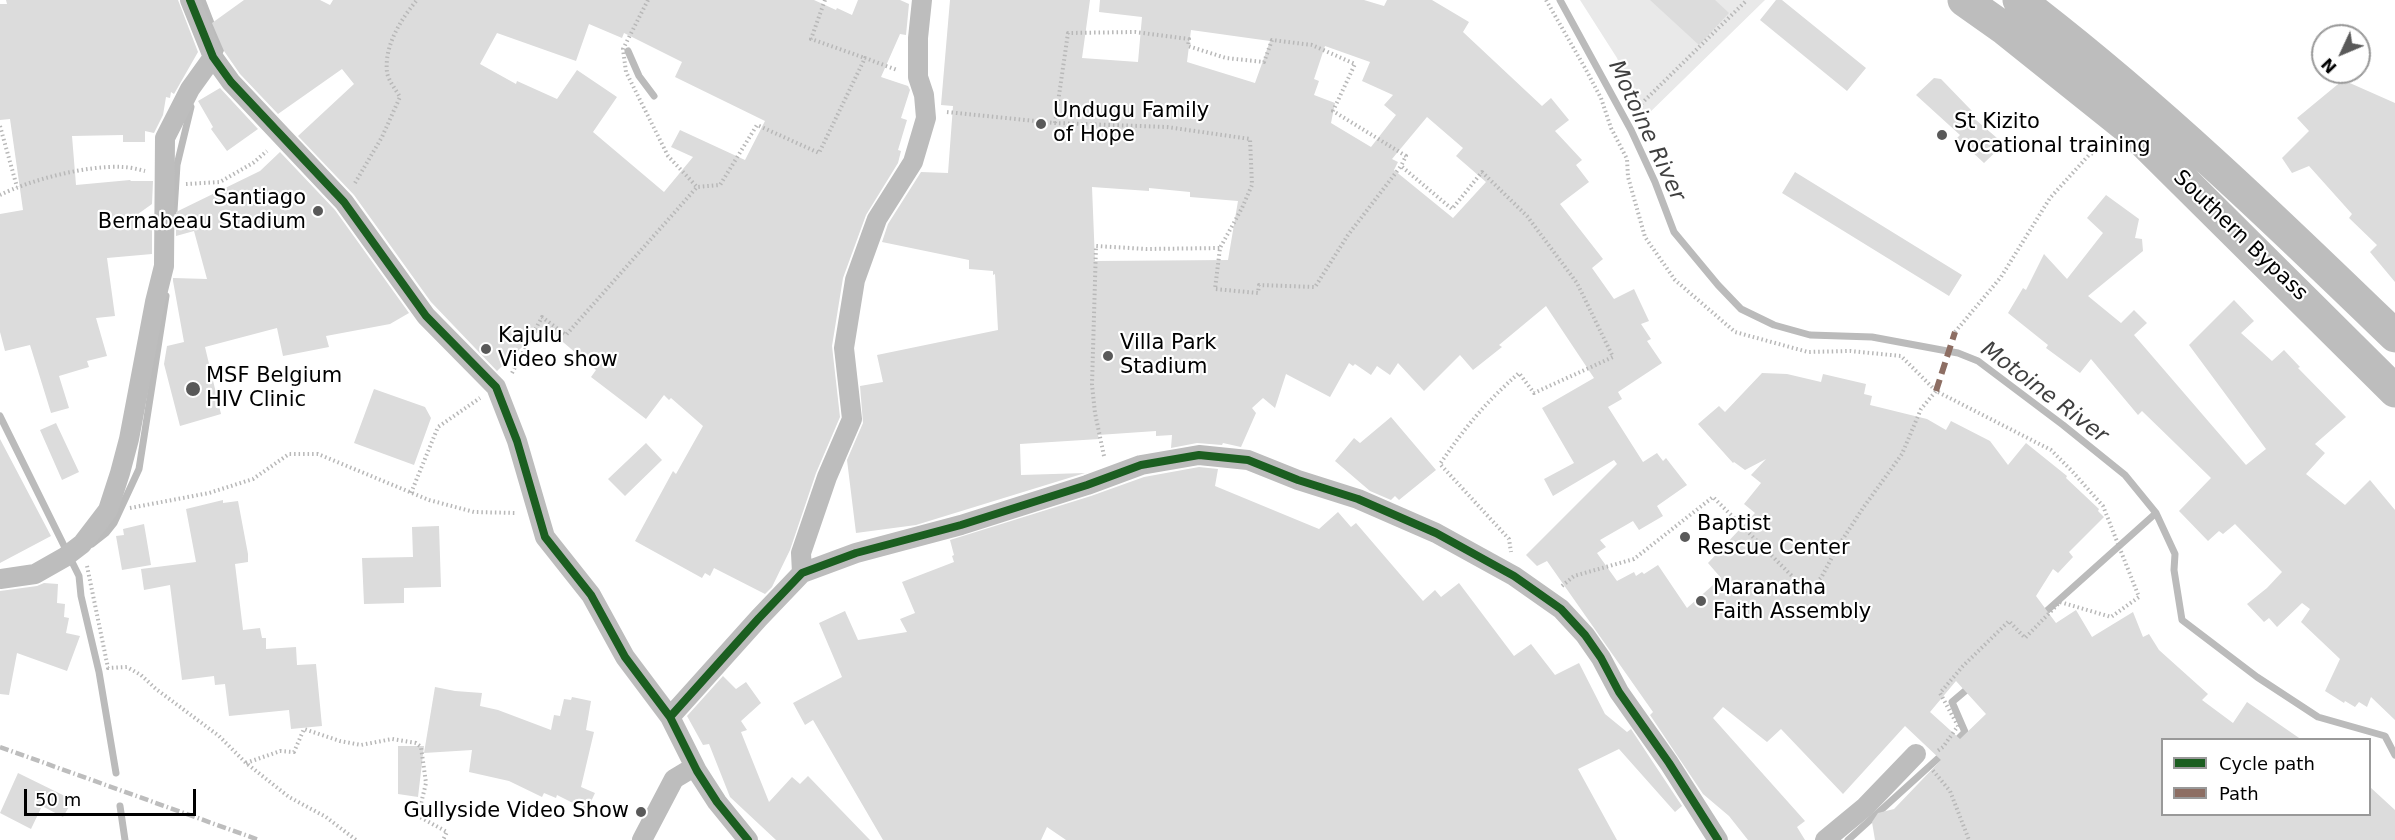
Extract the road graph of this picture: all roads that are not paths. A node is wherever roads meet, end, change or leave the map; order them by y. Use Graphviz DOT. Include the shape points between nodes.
graph roads {
  1 [pos="190,0"];
  2 [pos="922,0"];
  3 [pos="1964,0"];
  4 [pos="2019,0"];
  5 [pos="213,57"];
  6 [pos="2395,336"];
  7 [pos="2395,391"];
  8 [pos="802,573"];
  9 [pos="0,579"];
  10 [pos="670,717"];
  11 [pos="1916,754"];
  12 [pos="694,767"];
  13 [pos="642,840"];
  14 [pos="748,840"];
  15 [pos="1718,840"];
  16 [pos="1825,840"];
  1 -- 5 [label="street"];
  2 -- 8 [label="street" via="918,77 926,118 912,162 877,219 855,279 844,348 852,419 801,553"];
  3 -- 7 [label="highway, Southern Bypass" via="2135,133"];
  4 -- 6 [label="highway, Southern Bypass" via="2146,103"];
  5 -- 9 [label="street" via="190,89 165,138 164,266 129,438 108,510 82,544 65,557 35,574"];
  5 -- 10 [label="street" via="231,82 344,202 426,316 496,387 517,441 545,537 591,594 624,657"];
  8 -- 10 [label="street"];
  8 -- 15 [label="street" via="1141,465 1199,455 1248,460 1358,498 1436,533 1549,599 1585,635"];
  10 -- 12 [label="street"];
  11 -- 16 [label="street" via="1865,807"];
  12 -- 13 [label="street" via="674,779"];
  12 -- 14 [label="street"];
}
